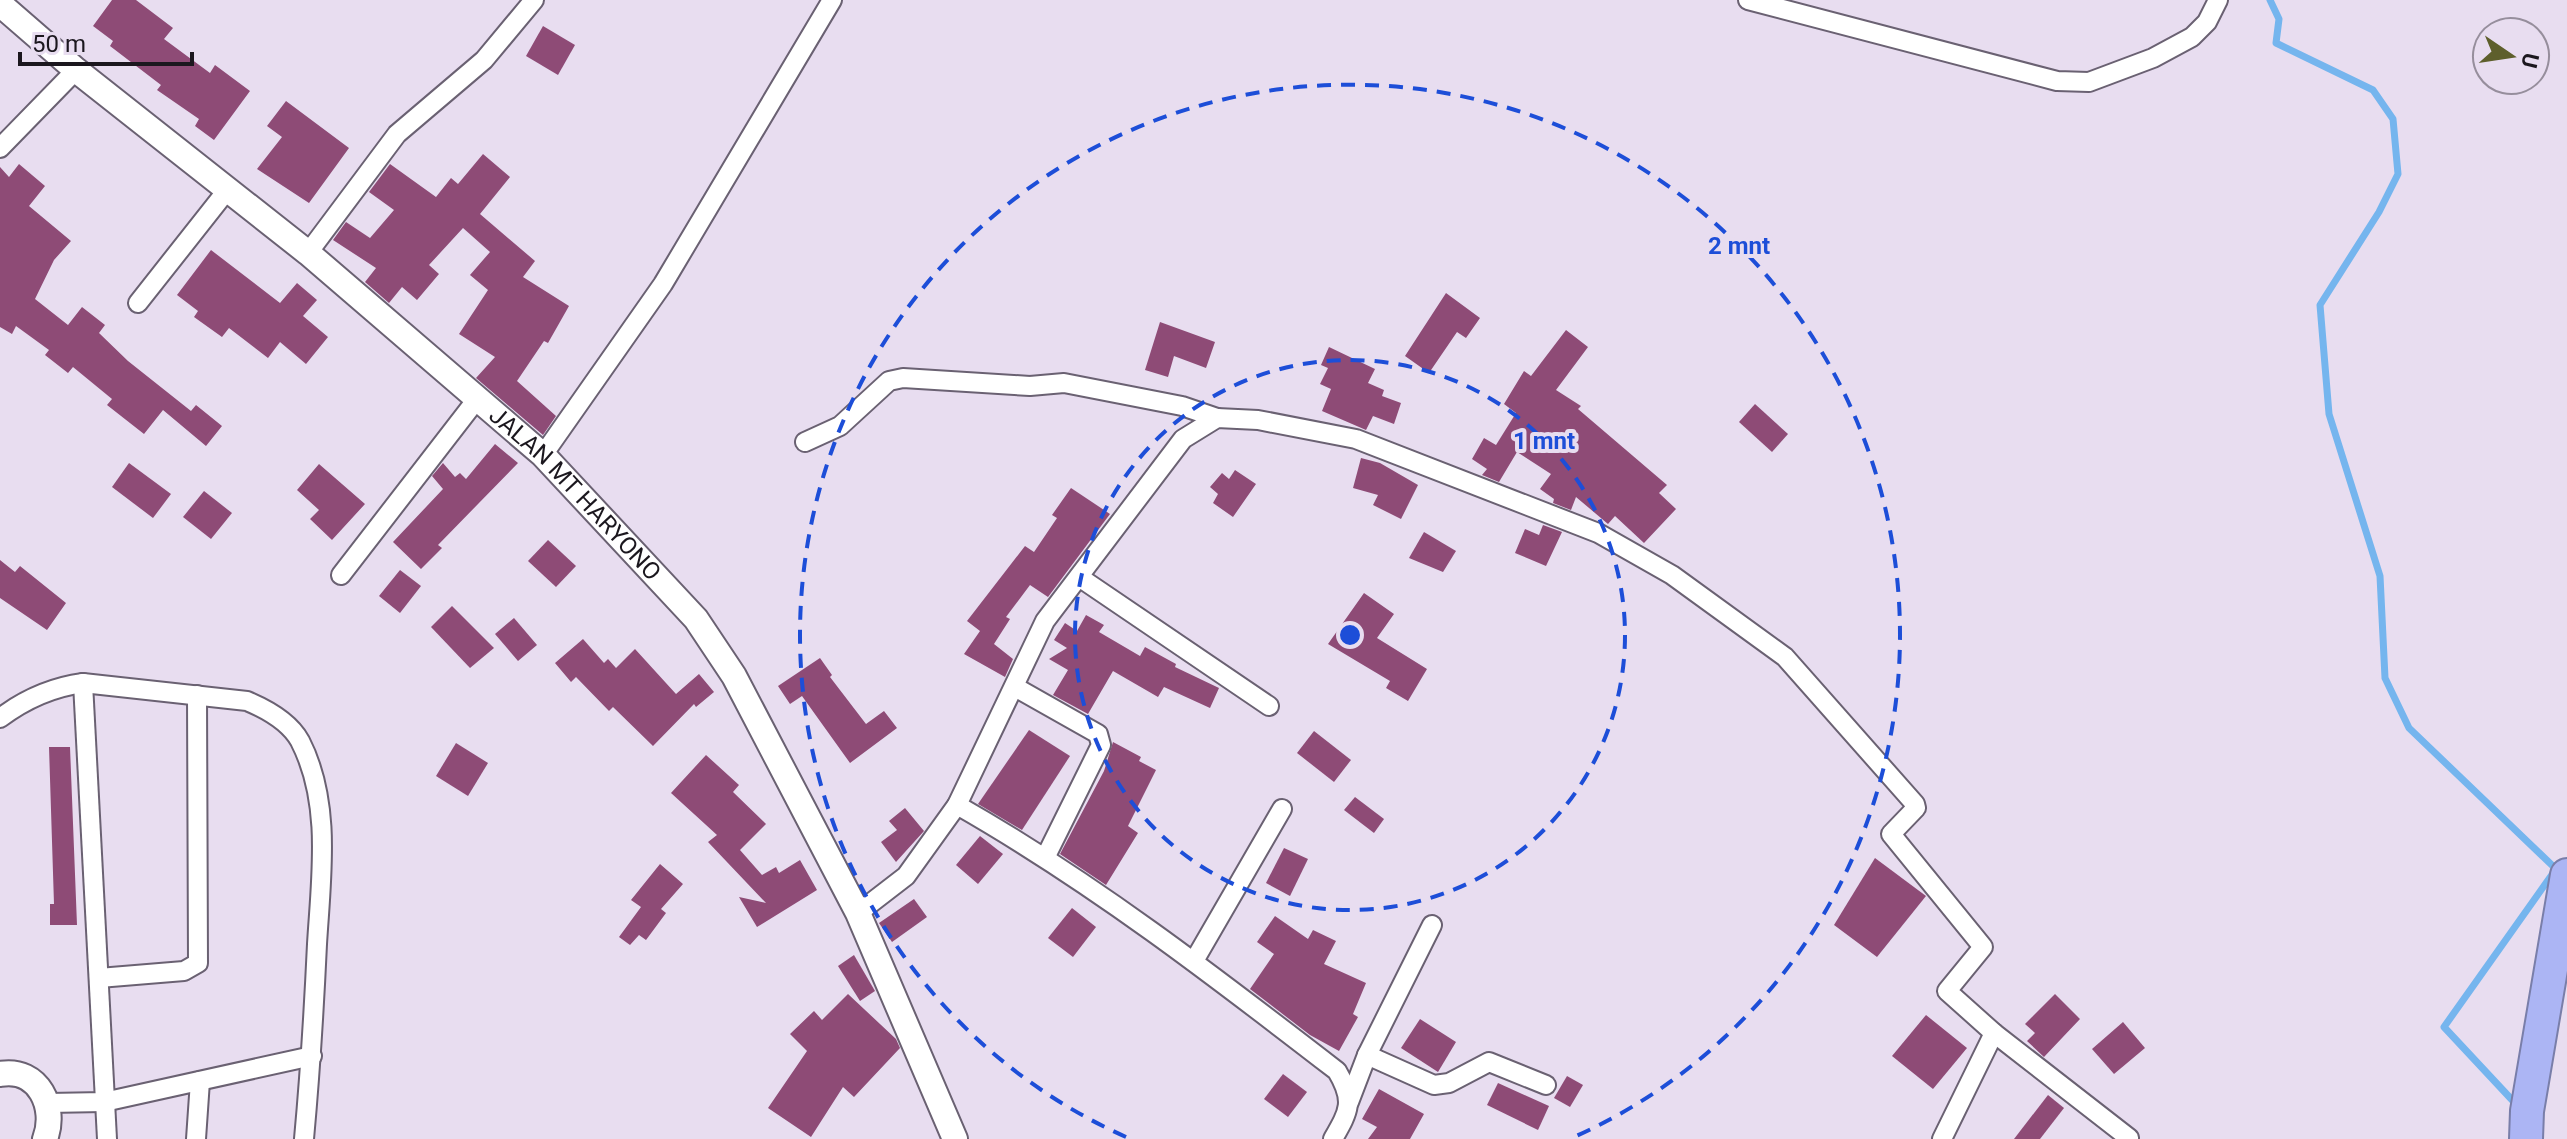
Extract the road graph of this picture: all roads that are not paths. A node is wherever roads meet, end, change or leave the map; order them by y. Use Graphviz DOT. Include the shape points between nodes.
graph roads {
  1 [pos="534,0"];
  2 [pos="832,0"];
  3 [pos="1748,0"];
  4 [pos="2218,0"];
  5 [pos="0,4"];
  6 [pos="76,70"];
  7 [pos="0,148"];
  8 [pos="228,189"];
  9 [pos="308,253"];
  10 [pos="138,303"];
  11 [pos="477,399"];
  12 [pos="1217,418"];
  13 [pos="805,442"];
  14 [pos="543,455"];
  15 [pos="341,575"];
  16 [pos="1079,577"];
  17 [pos="83,683"];
  18 [pos="1015,687"];
  19 [pos="197,695"];
  20 [pos="1269,706"];
  21 [pos="0,718"];
  22 [pos="957,805"];
  23 [pos="1282,809"];
  24 [pos="1046,856"];
  25 [pos="2567,875"];
  26 [pos="858,913"];
  27 [pos="1432,925"];
  28 [pos="1194,961"];
  29 [pos="99,978"];
  30 [pos="1994,1033"];
  31 [pos="1367,1055"];
  32 [pos="312,1056"];
  33 [pos="0,1074"];
  34 [pos="200,1081"];
  35 [pos="1546,1085"];
  36 [pos="104,1102"];
  37 [pos="1349,1102"];
  38 [pos="48,1103"];
  39 [pos="2129,1138"];
  40 [pos="45,1139"];
  41 [pos="107,1139"];
  42 [pos="196,1139"];
  43 [pos="304,1139"];
  44 [pos="955,1139"];
  45 [pos="1333,1139"];
  46 [pos="1942,1139"];
  47 [pos="2526,1139"];
  1 -- 9 [label="street" via="484,60 397,134"];
  2 -- 14 [label="street" via="663,284"];
  3 -- 4 [label="street" via="2057,81 2089,82 2192,37"];
  5 -- 6 [label="main road, JALAN MT HARYONO"];
  6 -- 7 [label="street"];
  6 -- 8 [label="main road, JALAN MT HARYONO"];
  8 -- 9 [label="main road, JALAN MT HARYONO"];
  8 -- 10 [label="street"];
  9 -- 11 [label="main road, JALAN MT HARYONO"];
  11 -- 14 [label="main road, JALAN MT HARYONO"];
  11 -- 15 [label="street"];
  12 -- 13 [label="street" via="1064,383 1030,386 903,378 889,381 840,426"];
  12 -- 16 [label="street" via="1183,439"];
  12 -- 30 [label="street" via="1258,420 1356,439 1598,533 1672,575 1785,657 1915,804 1891,834 1983,947 1947,991"];
  14 -- 26 [label="main road, JALAN MT HARYONO" via="663,581 713,643"];
  16 -- 18 [label="street" via="1045,621"];
  16 -- 20 [label="street"];
  17 -- 19 [label="street"];
  17 -- 21 [label="street" via="65,685"];
  17 -- 29 [label="street"];
  18 -- 22 [label="street"];
  18 -- 24 [label="street" via="1098,734 1101,745"];
  19 -- 29 [label="street" via="198,963 184,971"];
  19 -- 32 [label="street" via="247,701 268,710 298,737 310,765 322,844"];
  22 -- 24 [label="street"];
  22 -- 26 [label="street" via="906,876"];
  23 -- 28 [label="street"];
  24 -- 28 [label="street"];
  25 -- 47 [label="highway"];
  26 -- 44 [label="main road, JALAN MT HARYONO"];
  27 -- 31 [label="street"];
  28 -- 37 [label="street" via="1337,1071"];
  29 -- 36 [label="street"];
  30 -- 39 [label="street"];
  30 -- 46 [label="street"];
  31 -- 35 [label="street" via="1427,1084 1449,1083 1489,1062"];
  31 -- 37 [label="street"];
  32 -- 34 [label="street"];
  32 -- 43 [label="street"];
  33 -- 38 [label="main road" via="24,1076"];
  34 -- 36 [label="street"];
  34 -- 42 [label="street"];
  36 -- 38 [label="street"];
  36 -- 41 [label="street"];
  37 -- 45 [label="street"];
  38 -- 40 [label="main road"];
}
